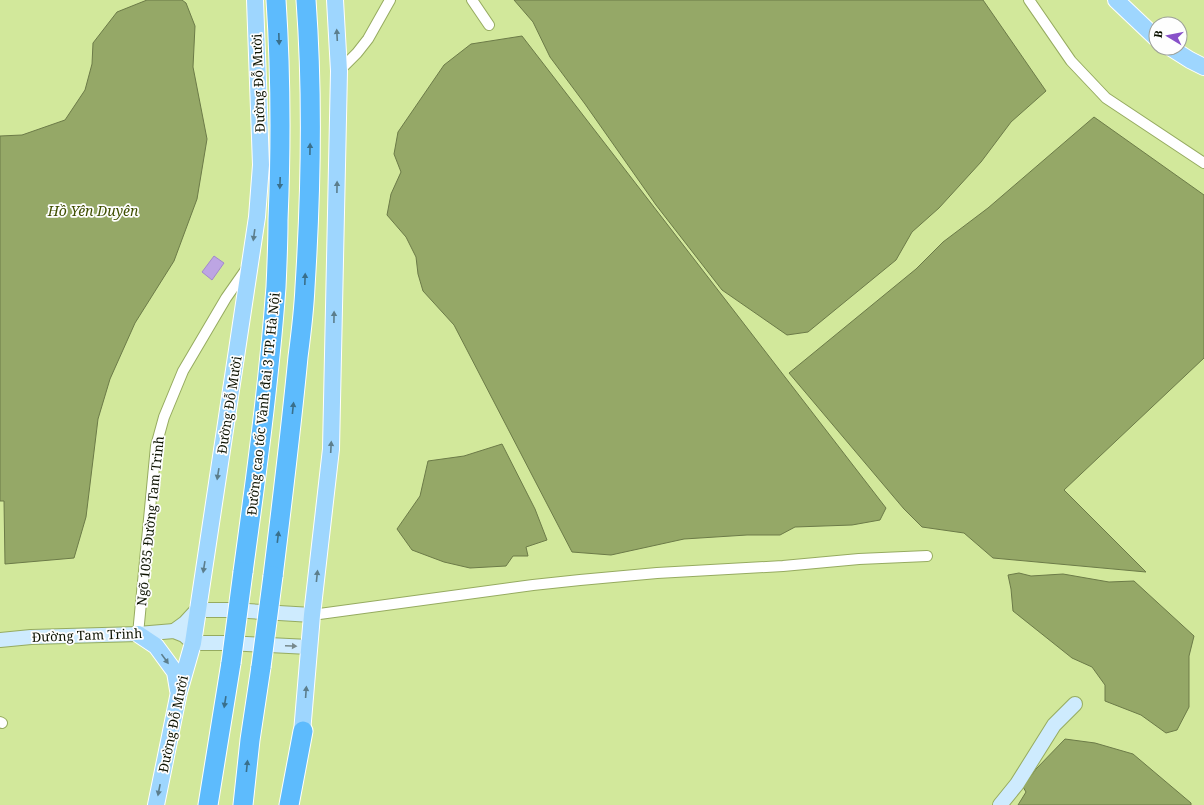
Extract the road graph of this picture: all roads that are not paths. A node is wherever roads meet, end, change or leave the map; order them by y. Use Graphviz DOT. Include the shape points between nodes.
graph roads {
  1 [pos="255,0"];
  2 [pos="276,0"];
  3 [pos="306,0"];
  4 [pos="335,0"];
  5 [pos="390,0"];
  6 [pos="472,0"];
  7 [pos="1030,0"];
  8 [pos="1116,0"];
  9 [pos="489,25"];
  10 [pos="1148,30"];
  11 [pos="1184,56"];
  12 [pos="1204,67"];
  13 [pos="339,71"];
  14 [pos="1204,162"];
  15 [pos="250,264"];
  16 [pos="927,556"];
  17 [pos="197,610"];
  18 [pos="312,615"];
  19 [pos="174,631"];
  20 [pos="138,634"];
  21 [pos="0,640"];
  22 [pos="193,643"];
  23 [pos="309,647"];
  24 [pos="179,692"];
  25 [pos="1075,704"];
  26 [pos="303,731"];
  27 [pos="156,805"];
  28 [pos="208,805"];
  29 [pos="243,805"];
  30 [pos="289,805"];
  31 [pos="295,805"];
  32 [pos="1000,805"];
  1 -- 15 [label="main road, Đường Đỗ Mười, one-way" via="261,165"];
  2 -- 28 [label="highway, Đường cao tốc Vành đai 3 TP. Hà Nội, one-way, bridge" via="281,107 276,286 262,432 231,663"];
  29 -- 3 [label="highway, one-way, bridge" via="291,435 305,288 310,166"];
  13 -- 4 [label="main road, one-way"];
  5 -- 13 [label="street" via="368,39"];
  6 -- 9 [label="street"];
  7 -- 14 [label="street" via="1071,61 1106,98"];
  8 -- 10 [label="main road"];
  11 -- 12 [label="main road"];
  18 -- 13 [label="main road, one-way" via="331,449"];
  15 -- 17 [label="main road, Đường Đỗ Mười, one-way"];
  15 -- 20 [label="street, Ngõ 1035 Đường Tam Trinh" via="226,298 183,371 164,417 156,446"];
  16 -- 18 [label="street" via="580,580"];
  17 -- 18 [label="main road"];
  17 -- 19 [label="main road"];
  17 -- 22 [label="main road, Đường Đỗ Mười"];
  18 -- 23 [label="main road"];
  19 -- 20 [label="main road, Đường Tam Trinh"];
  19 -- 22 [label="main road"];
  20 -- 21 [label="main road, Đường Tam Trinh"];
  20 -- 24 [label="main road, one-way" via="156,646 175,672"];
  22 -- 23 [label="main road, one-way"];
  22 -- 24 [label="main road, Đường Đỗ Mười"];
  26 -- 23 [label="main road, one-way"];
  24 -- 27 [label="main road, Đường Đỗ Mười, one-way"];
  25 -- 32 [label="main road" via="1054,725 1017,784"];
  26 -- 30 [label="highway"];
  26 -- 31 [label="main road"];
}
